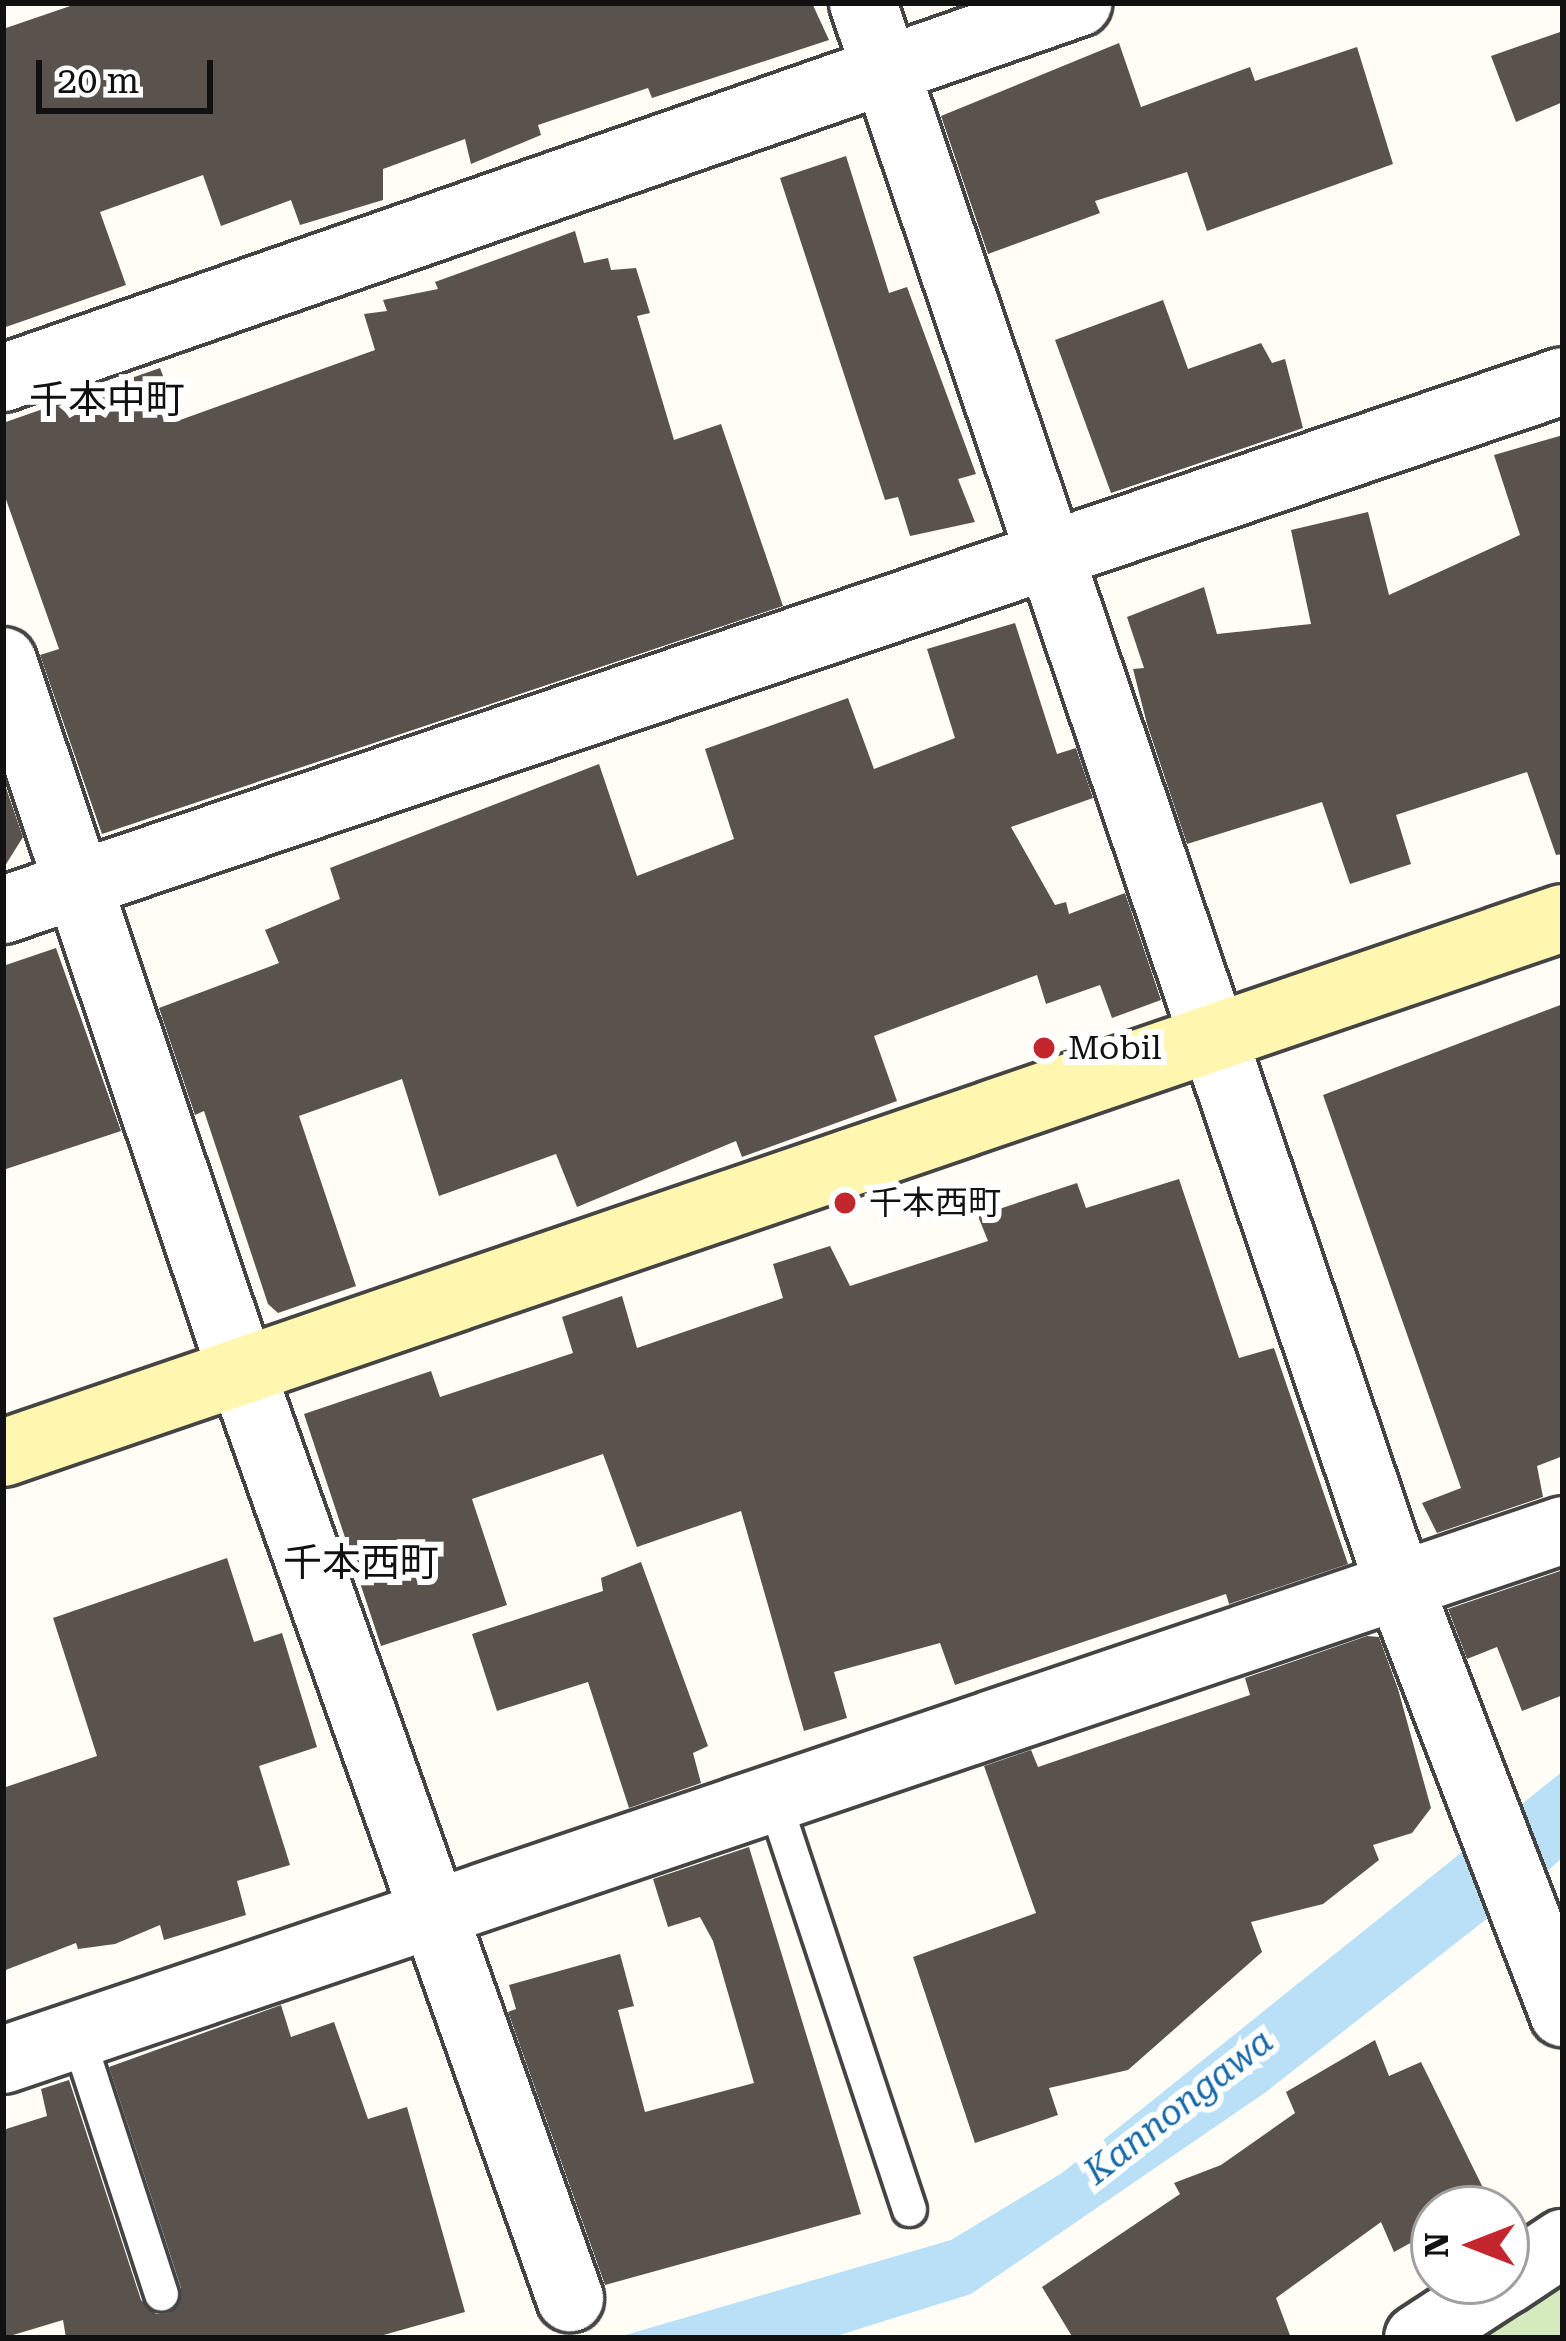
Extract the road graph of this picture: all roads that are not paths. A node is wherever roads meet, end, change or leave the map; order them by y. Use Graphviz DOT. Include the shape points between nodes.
graph roads {
  1 [pos="863,3"];
  2 [pos="1078,3"];
  3 [pos="884,68"];
  4 [pos="3,379"];
  5 [pos="1563,381"];
  6 [pos="1049,556"];
  7 [pos="3,661"];
  8 [pos="75,885"];
  9 [pos="3,910"];
  10 [pos="1563,918"];
  11 [pos="1210,1038"];
  12 [pos="241,1370"];
  13 [pos="3,1453"];
  14 [pos="1563,1530"];
  15 [pos="1398,1583"];
  16 [pos="773,1798"];
  17 [pos="437,1913"];
  18 [pos="1563,2014"];
  19 [pos="76,2032"];
  20 [pos="3,2060"];
  21 [pos="909,2209"];
  22 [pos="1563,2243"];
  23 [pos="1530,2265"];
  24 [pos="161,2294"];
  25 [pos="570,2298"];
  26 [pos="1469,2305"];
  27 [pos="1418,2338"];
  1 -- 3 [label="street"];
  2 -- 3 [label="street"];
  3 -- 4 [label="street"];
  3 -- 6 [label="street"];
  5 -- 6 [label="street"];
  6 -- 8 [label="street"];
  6 -- 11 [label="street"];
  7 -- 8 [label="street"];
  8 -- 9 [label="street"];
  8 -- 12 [label="street"];
  10 -- 11 [label="street"];
  11 -- 12 [label="street"];
  11 -- 15 [label="street"];
  12 -- 13 [label="street"];
  12 -- 17 [label="street"];
  14 -- 15 [label="street"];
  15 -- 16 [label="street"];
  15 -- 18 [label="street"];
  16 -- 17 [label="street"];
  16 -- 21 [label="lane"];
  17 -- 19 [label="street"];
  17 -- 25 [label="street"];
  19 -- 20 [label="street"];
  19 -- 24 [label="lane"];
  22 -- 23 [label="street"];
  26 -- 27 [label="street"];
}
